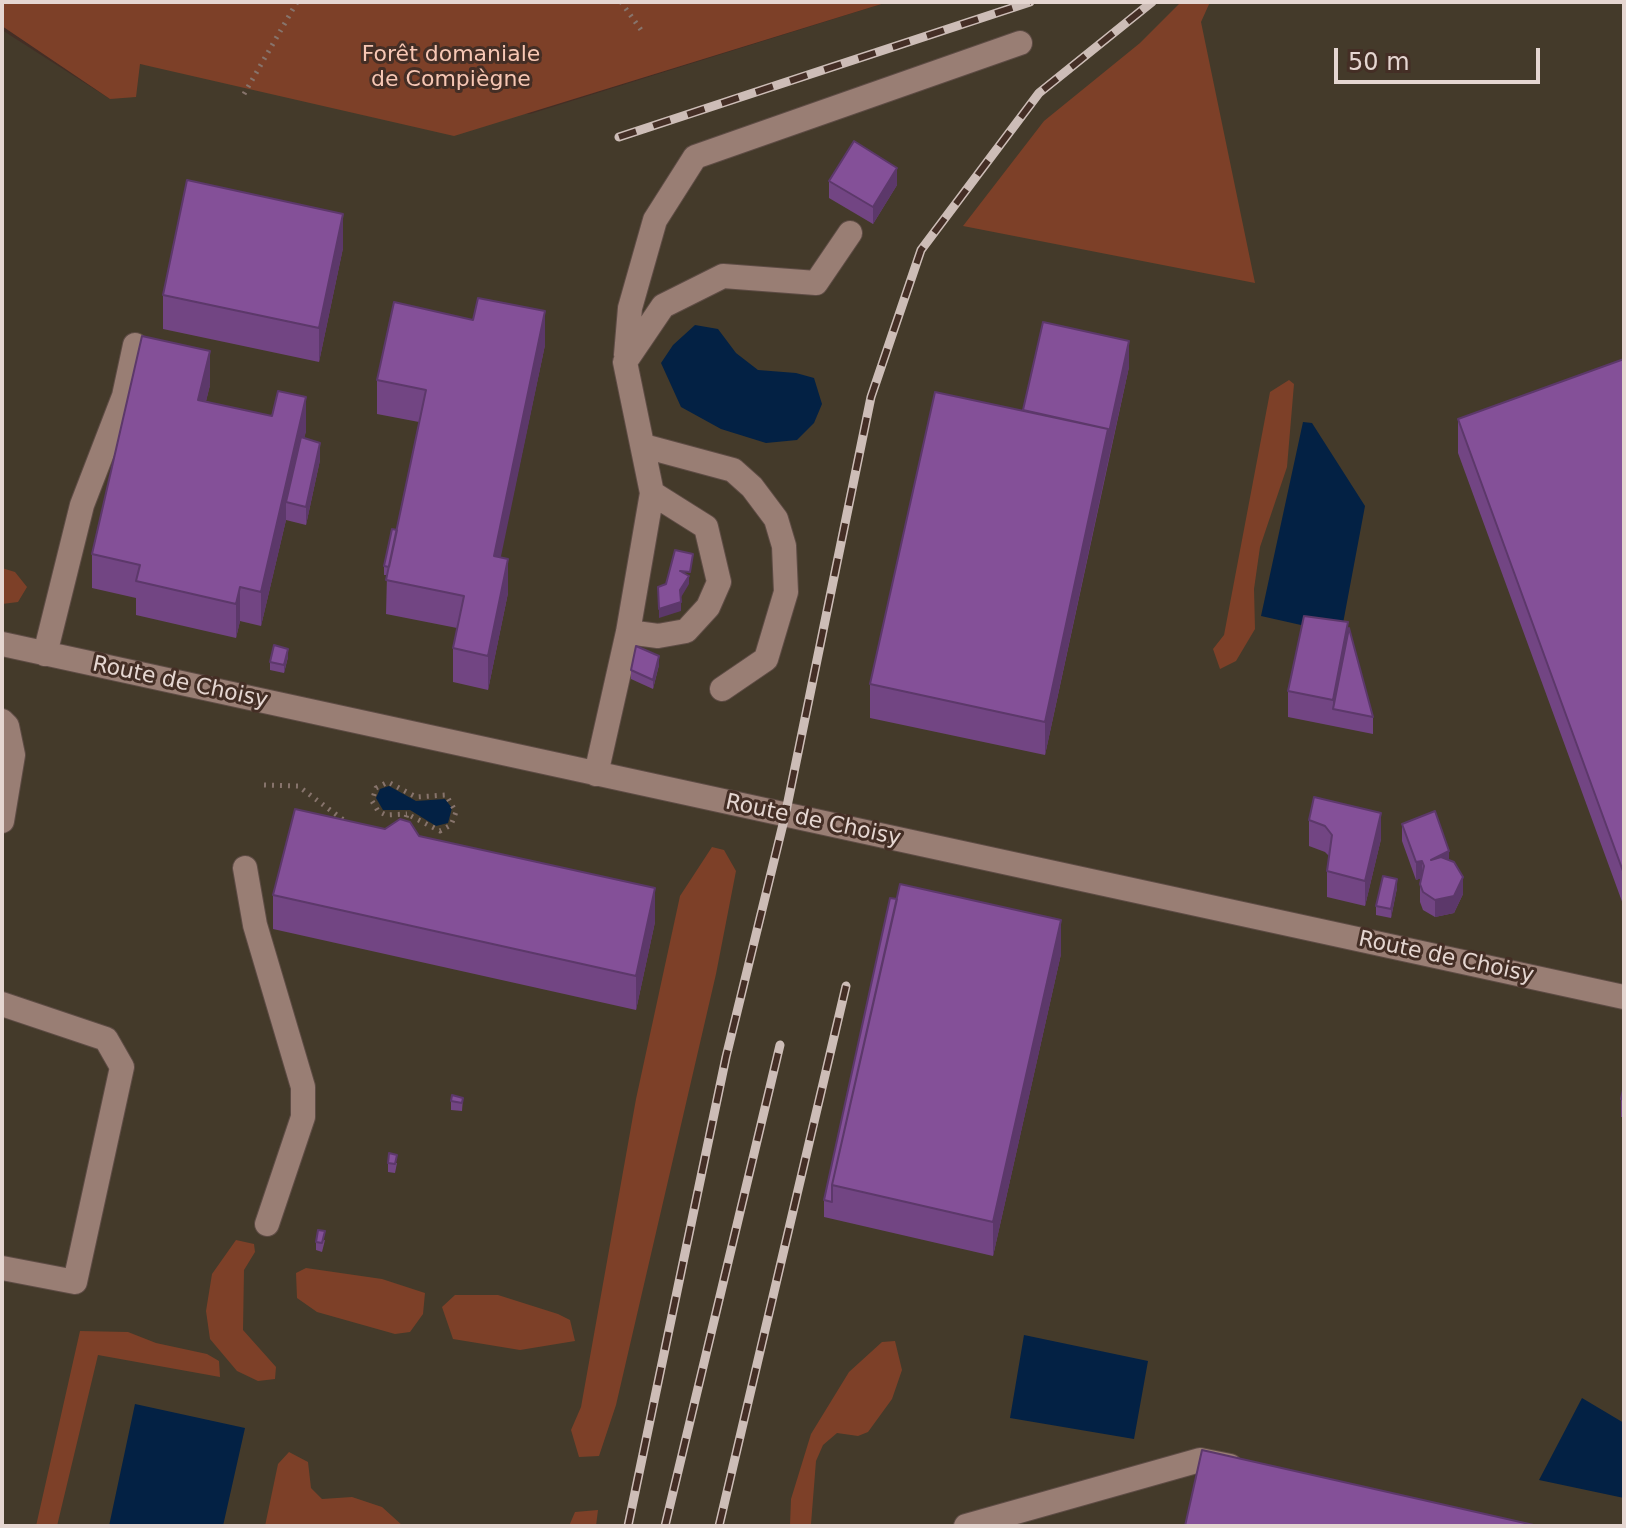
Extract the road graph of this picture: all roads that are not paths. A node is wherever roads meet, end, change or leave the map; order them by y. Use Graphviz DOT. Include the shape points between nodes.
graph roads {
  1 [pos="1020,43"];
  2 [pos="850,233"];
  3 [pos="135,345"];
  4 [pos="625,362"];
  5 [pos="644,446"];
  6 [pos="652,493"];
  7 [pos="628,632"];
  8 [pos="2,644"];
  9 [pos="45,654"];
  10 [pos="722,689"];
  11 [pos="2,721"];
  12 [pos="596,774"];
  13 [pos="2,821"];
  14 [pos="245,868"];
  15 [pos="1624,997"];
  16 [pos="2,1004"];
  17 [pos="267,1224"];
  18 [pos="2,1268"];
  19 [pos="1246,1470"];
  20 [pos="966,1526"];
  1 -- 4 [label="street" via="695,157 655,220 630,308"];
  2 -- 4 [label="street" via="816,283 723,276 663,306"];
  3 -- 9 [label="street" via="124,396 82,505"];
  4 -- 5 [label="street"];
  5 -- 6 [label="street"];
  5 -- 10 [label="street" via="733,470 776,519 784,546 786,592 766,659"];
  6 -- 7 [label="street"];
  6 -- 7 [label="street" via="706,527 719,582 708,607 686,631 658,636"];
  7 -- 12 [label="street"];
  8 -- 9 [label="street, Route de Choisy"];
  9 -- 12 [label="street, Route de Choisy"];
  11 -- 13 [label="street" via="13,755"];
  12 -- 15 [label="street, Route de Choisy"];
  14 -- 17 [label="street" via="255,925 303,1087 303,1117"];
  16 -- 18 [label="street" via="106,1039 122,1067 75,1282"];
  19 -- 20 [label="street" via="1200,1460"];
}
